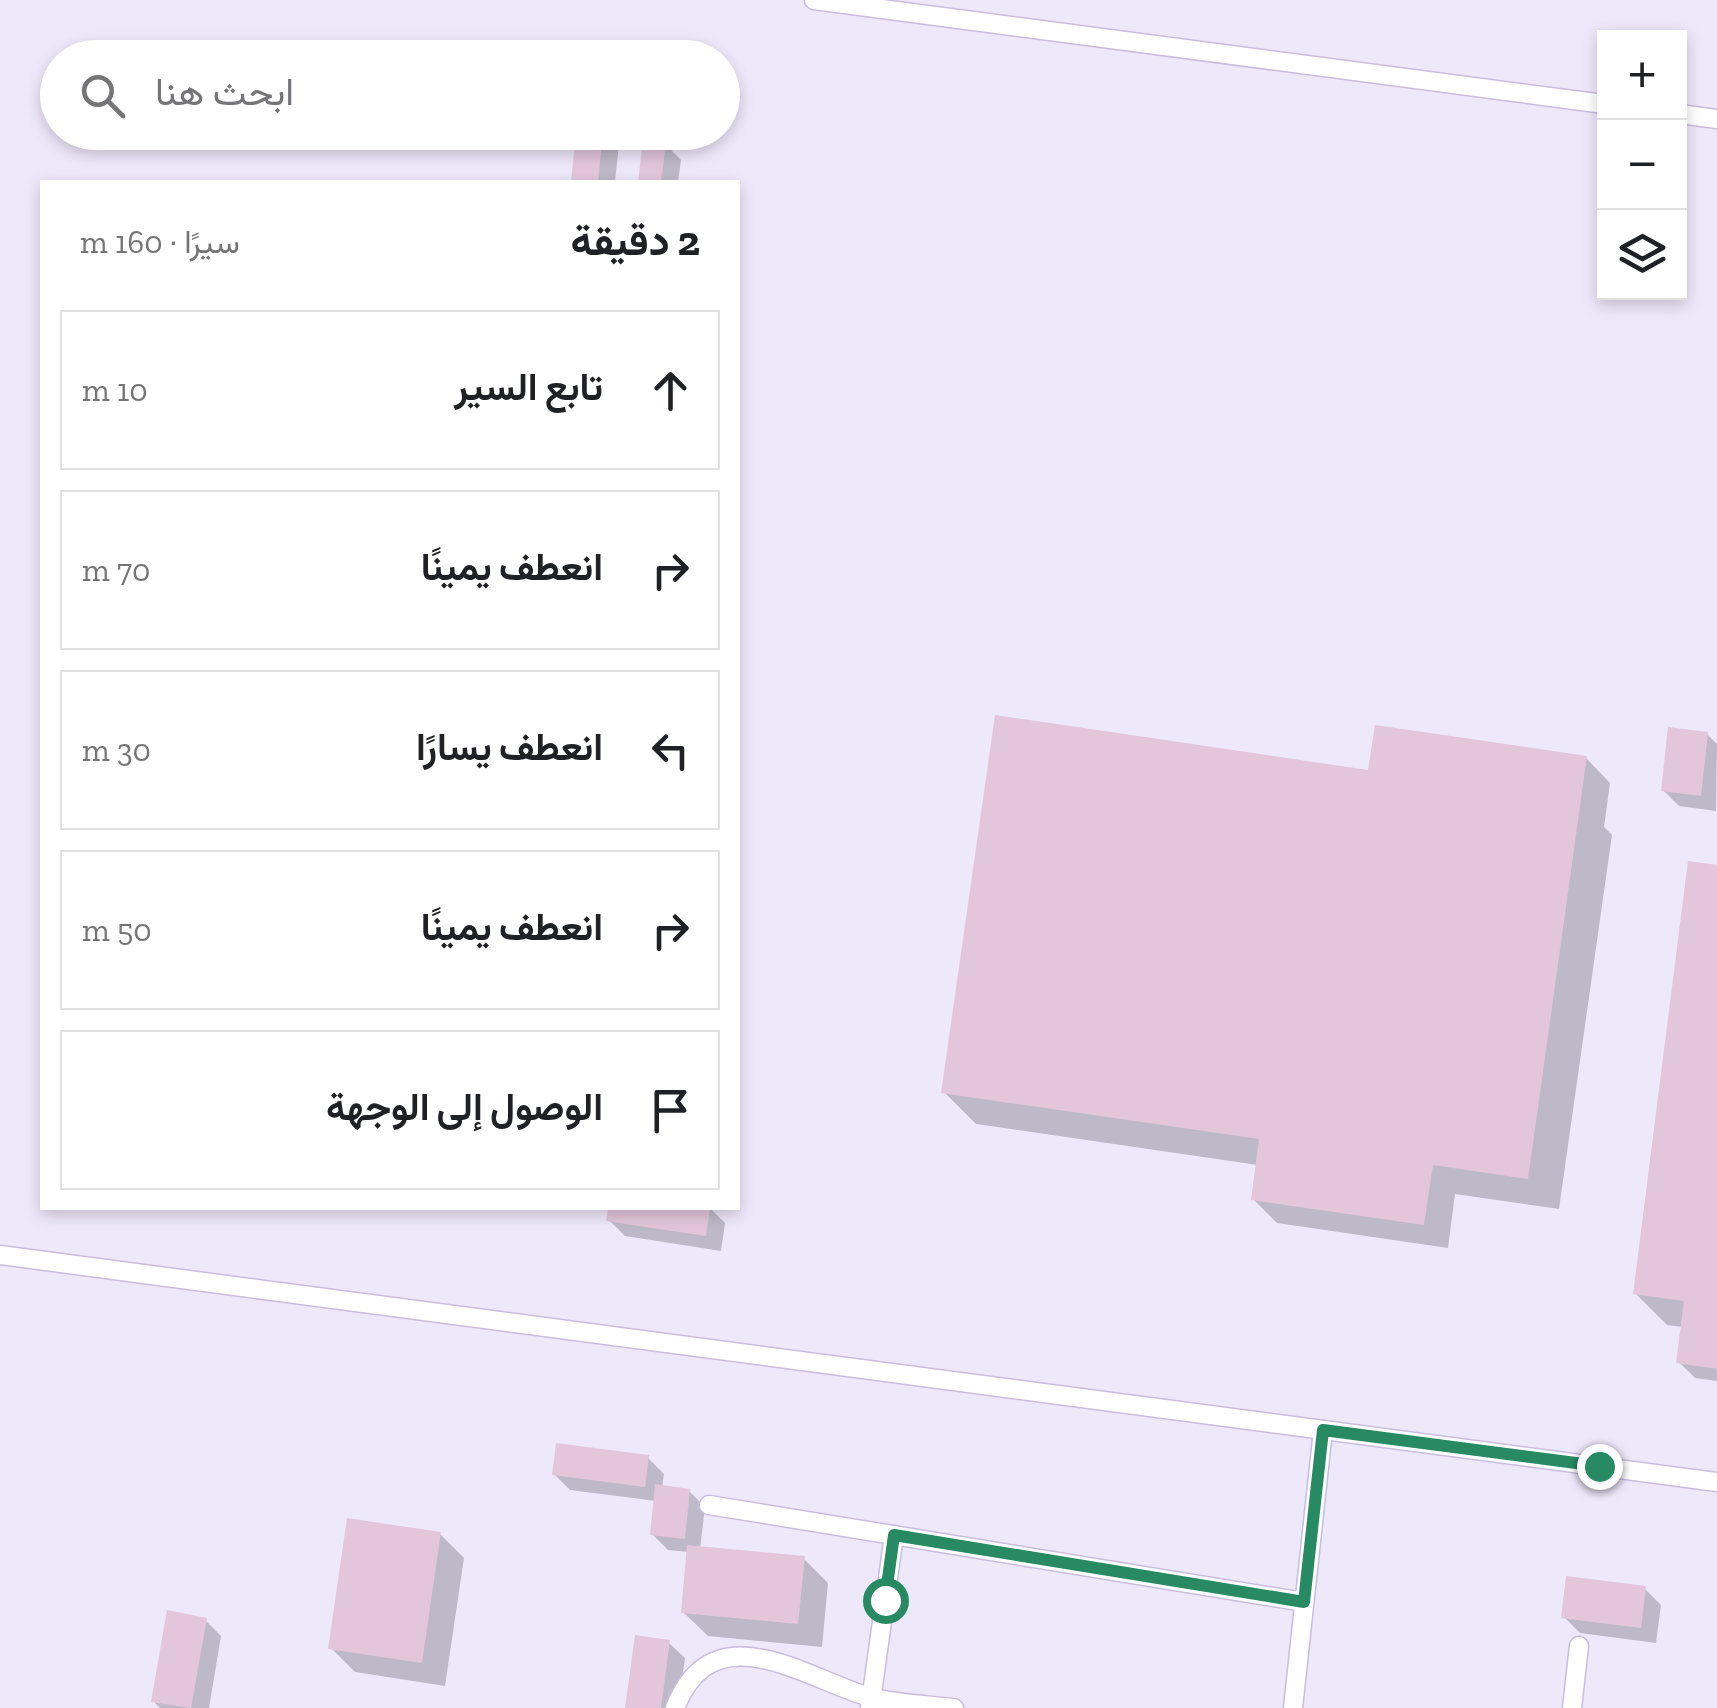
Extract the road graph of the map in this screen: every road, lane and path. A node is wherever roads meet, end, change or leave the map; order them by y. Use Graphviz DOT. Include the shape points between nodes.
graph roads {
  1 [pos="814,0"];
  2 [pos="1597,103"];
  3 [pos="1687,115"];
  4 [pos="1717,119"];
  5 [pos="0,1255"];
  6 [pos="1323,1430"];
  7 [pos="1717,1482"];
  8 [pos="710,1504"];
  9 [pos="894,1535"];
  10 [pos="1304,1602"];
  11 [pos="1579,1646"];
  12 [pos="871,1703"];
  13 [pos="675,1708"];
  14 [pos="954,1708"];
  15 [pos="1293,1708"];
  16 [pos="1572,1708"];
  1 -- 2 [label="lane"];
  3 -- 4 [label="lane"];
  5 -- 6 [label="lane"];
  6 -- 7 [label="lane"];
  6 -- 10 [label="lane"];
  8 -- 9 [label="lane"];
  9 -- 10 [label="lane"];
  9 -- 12 [label="lane"];
  10 -- 15 [label="lane"];
  11 -- 16 [label="lane"];
  12 -- 13 [label="lane" via="786,1665 740,1656 697,1671"];
  12 -- 14 [label="lane"];
}
